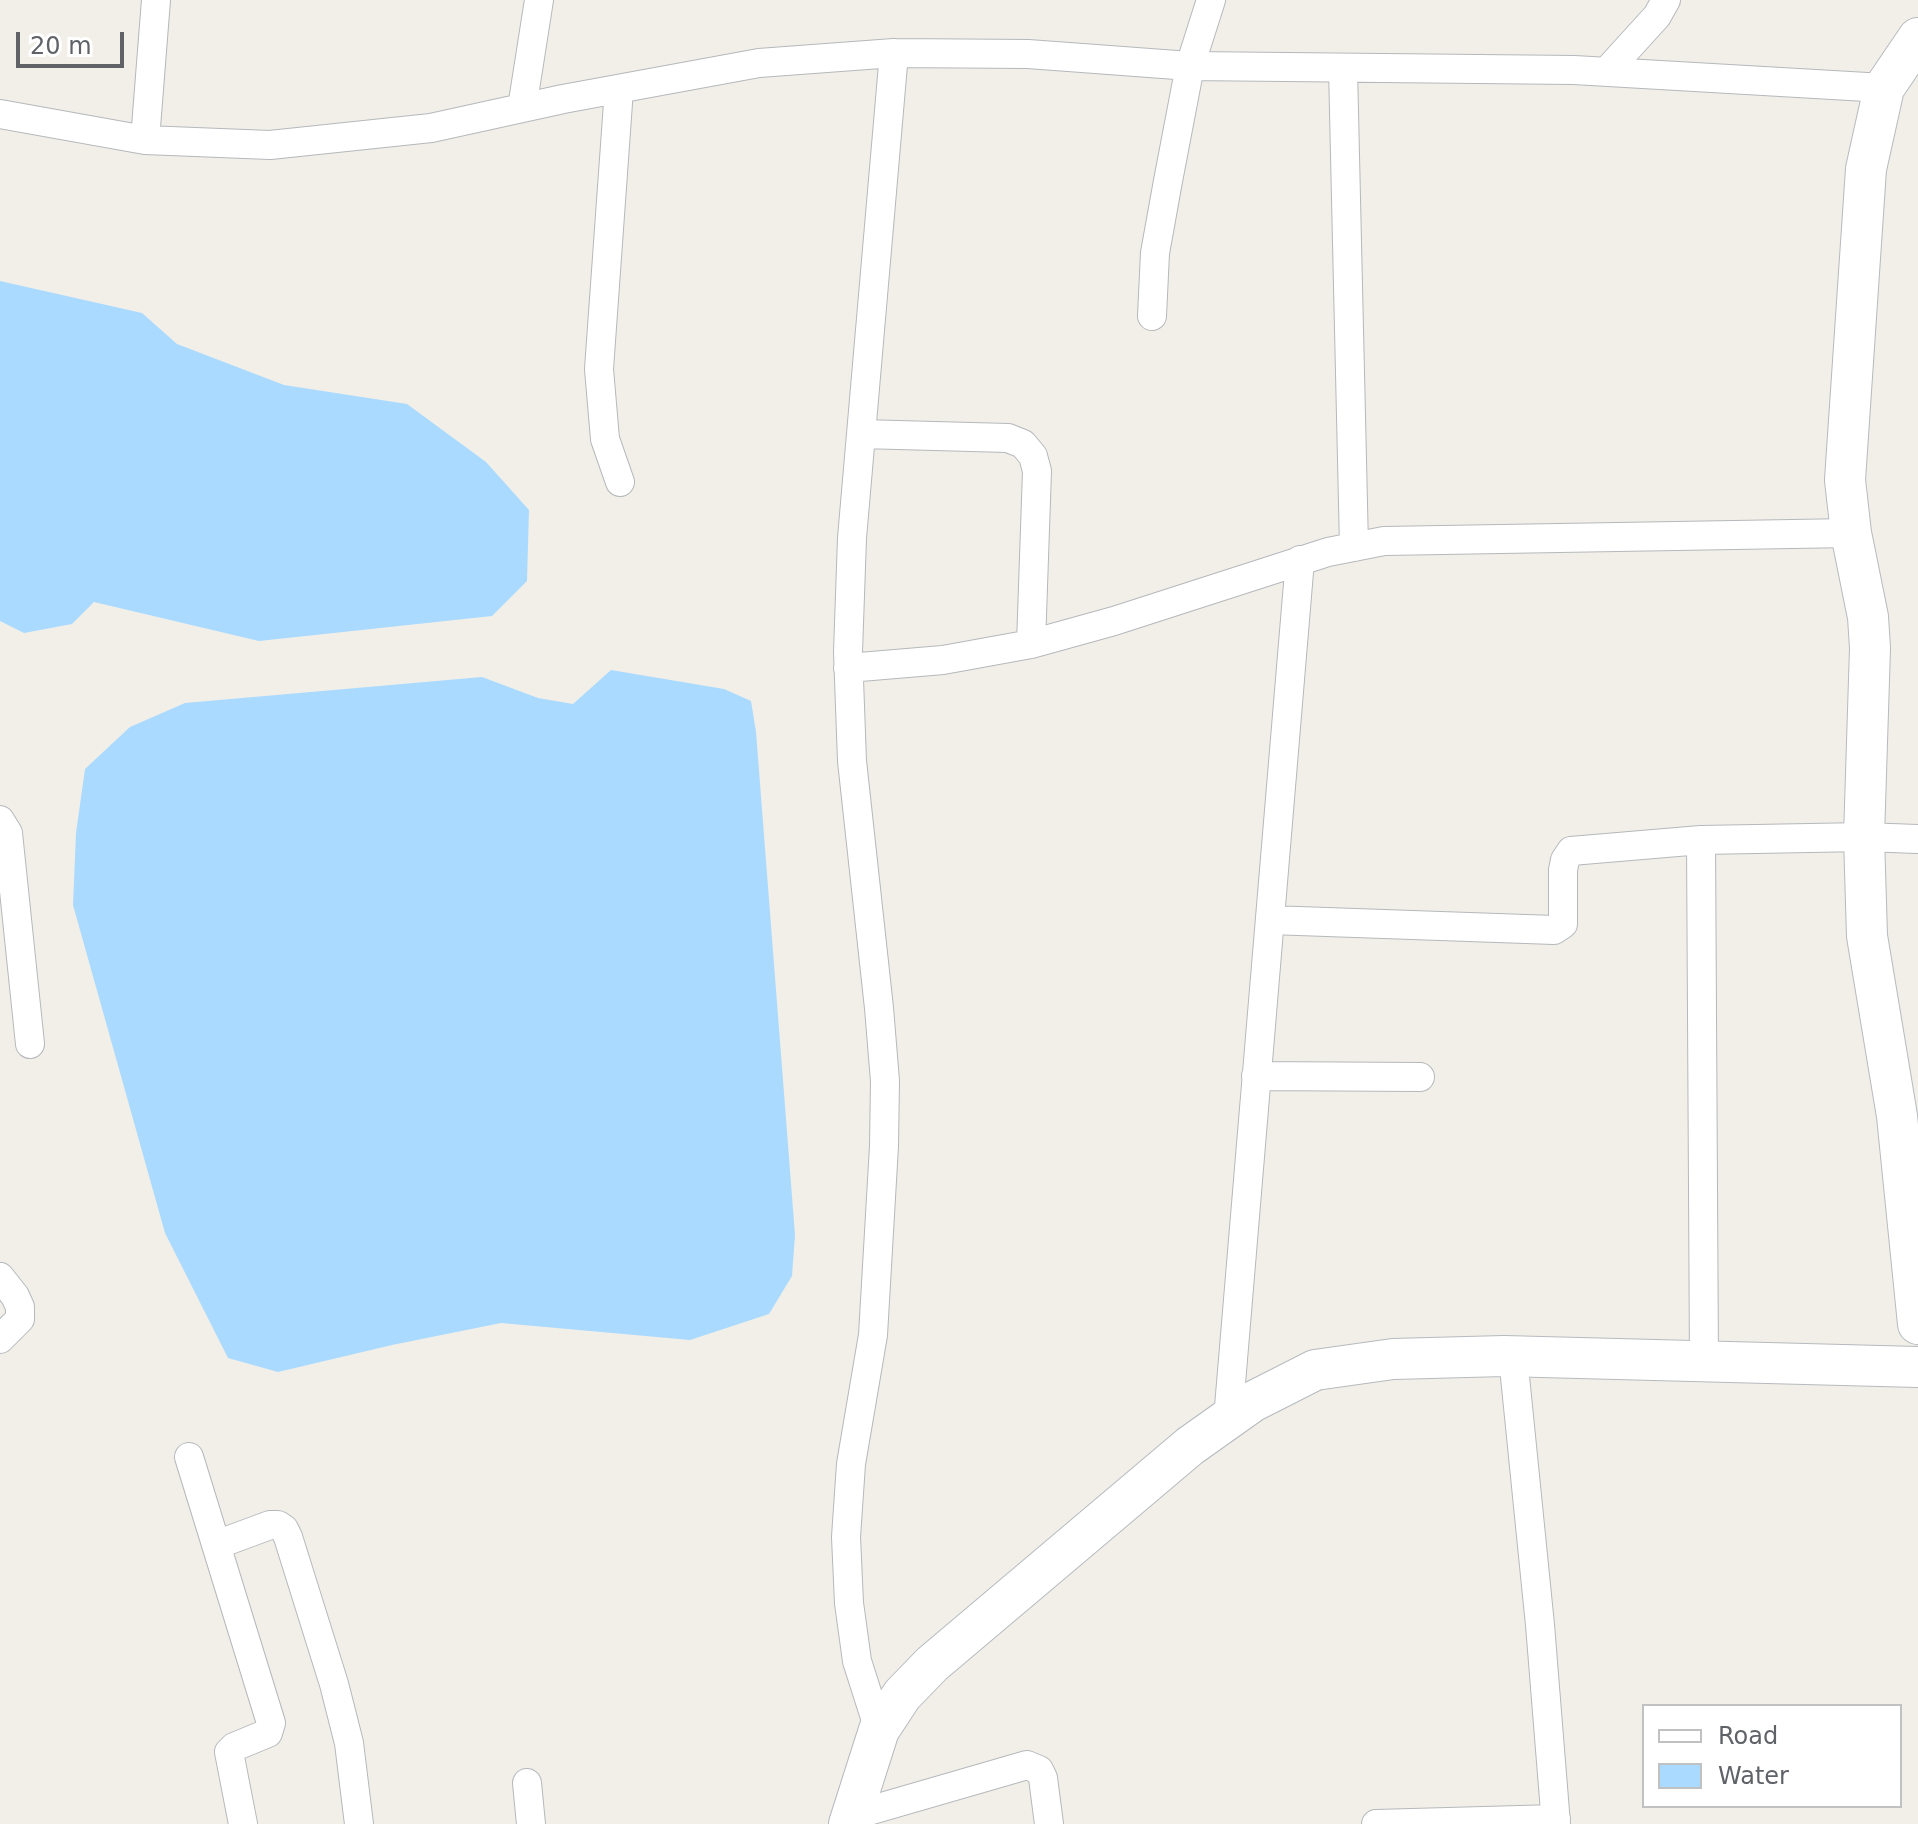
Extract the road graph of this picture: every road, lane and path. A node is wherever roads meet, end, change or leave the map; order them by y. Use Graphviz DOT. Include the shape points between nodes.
graph roads {
  1 [pos="156,0"];
  2 [pos="539,0"];
  3 [pos="1211,0"];
  4 [pos="1666,0"];
  5 [pos="1918,38"];
  6 [pos="894,53"];
  7 [pos="1190,66"];
  8 [pos="1343,68"];
  9 [pos="1607,71"];
  10 [pos="1884,88"];
  11 [pos="619,89"];
  12 [pos="522,108"];
  13 [pos="0,114"];
  14 [pos="145,140"];
  15 [pos="1152,316"];
  16 [pos="861,434"];
  17 [pos="620,482"];
  18 [pos="1851,533"];
  19 [pos="1354,547"];
  20 [pos="1300,560"];
  21 [pos="1031,644"];
  22 [pos="848,668"];
  23 [pos="0,820"];
  24 [pos="1864,837"];
  25 [pos="1918,839"];
  26 [pos="1701,840"];
  27 [pos="1270,920"];
  28 [pos="30,1044"];
  29 [pos="1256,1076"];
  30 [pos="1420,1077"];
  31 [pos="0,1277"];
  32 [pos="1918,1324"];
  33 [pos="0,1339"];
  34 [pos="1513,1357"];
  35 [pos="1704,1362"];
  36 [pos="1918,1367"];
  37 [pos="1228,1419"];
  38 [pos="189,1457"];
  39 [pos="216,1545"];
  40 [pos="879,1730"];
  41 [pos="527,1783"];
  42 [pos="850,1820"];
  43 [pos="1556,1822"];
  44 [pos="243,1824"];
  45 [pos="359,1824"];
  46 [pos="531,1824"];
  47 [pos="1049,1824"];
  48 [pos="1376,1824"];
  1 -- 14 [label="street"];
  2 -- 12 [label="street"];
  3 -- 7 [label="street"];
  4 -- 9 [label="street"];
  5 -- 10 [label="street"];
  6 -- 7 [label="street" via="1028,54"];
  6 -- 11 [label="street" via="759,63"];
  6 -- 16 [label="street"];
  7 -- 8 [label="street"];
  7 -- 15 [label="street" via="1155,253"];
  8 -- 9 [label="street"];
  8 -- 19 [label="street"];
  9 -- 10 [label="street"];
  10 -- 18 [label="street" via="1865,185 1845,480"];
  11 -- 12 [label="street"];
  11 -- 17 [label="street" via="599,369 605,439"];
  12 -- 14 [label="street" via="431,128 270,145"];
  13 -- 14 [label="street"];
  16 -- 21 [label="street" via="1008,438 1033,456 1037,471"];
  16 -- 22 [label="street"];
  18 -- 19 [label="street" via="1384,541"];
  18 -- 24 [label="street" via="1870,648"];
  19 -- 20 [label="street"];
  20 -- 21 [label="street"];
  20 -- 27 [label="street"];
  21 -- 22 [label="street" via="943,660"];
  22 -- 40 [label="street" via="852,761 885,1081 873,1335 851,1464 846,1537 857,1661"];
  23 -- 28 [label="street" via="8,833"];
  24 -- 25 [label="street"];
  24 -- 26 [label="street"];
  24 -- 32 [label="street" via="1867,936 1897,1116"];
  26 -- 27 [label="street" via="1571,851 1563,870 1563,924 1554,930"];
  26 -- 35 [label="street"];
  27 -- 29 [label="street"];
  29 -- 30 [label="street"];
  29 -- 37 [label="street"];
  31 -- 33 [label="street" via="20,1307 20,1319"];
  34 -- 35 [label="street"];
  34 -- 37 [label="street" via="1393,1359 1315,1370"];
  34 -- 43 [label="street"];
  35 -- 36 [label="street"];
  37 -- 40 [label="street" via="932,1664"];
  38 -- 39 [label="street"];
  39 -- 44 [label="street" via="271,1723 268,1733 229,1752"];
  39 -- 45 [label="street" via="270,1525 284,1529 349,1743"];
  40 -- 42 [label="street"];
  41 -- 46 [label="street"];
  42 -- 47 [label="street" via="1027,1765 1043,1778"];
  43 -- 48 [label="street"];
}
